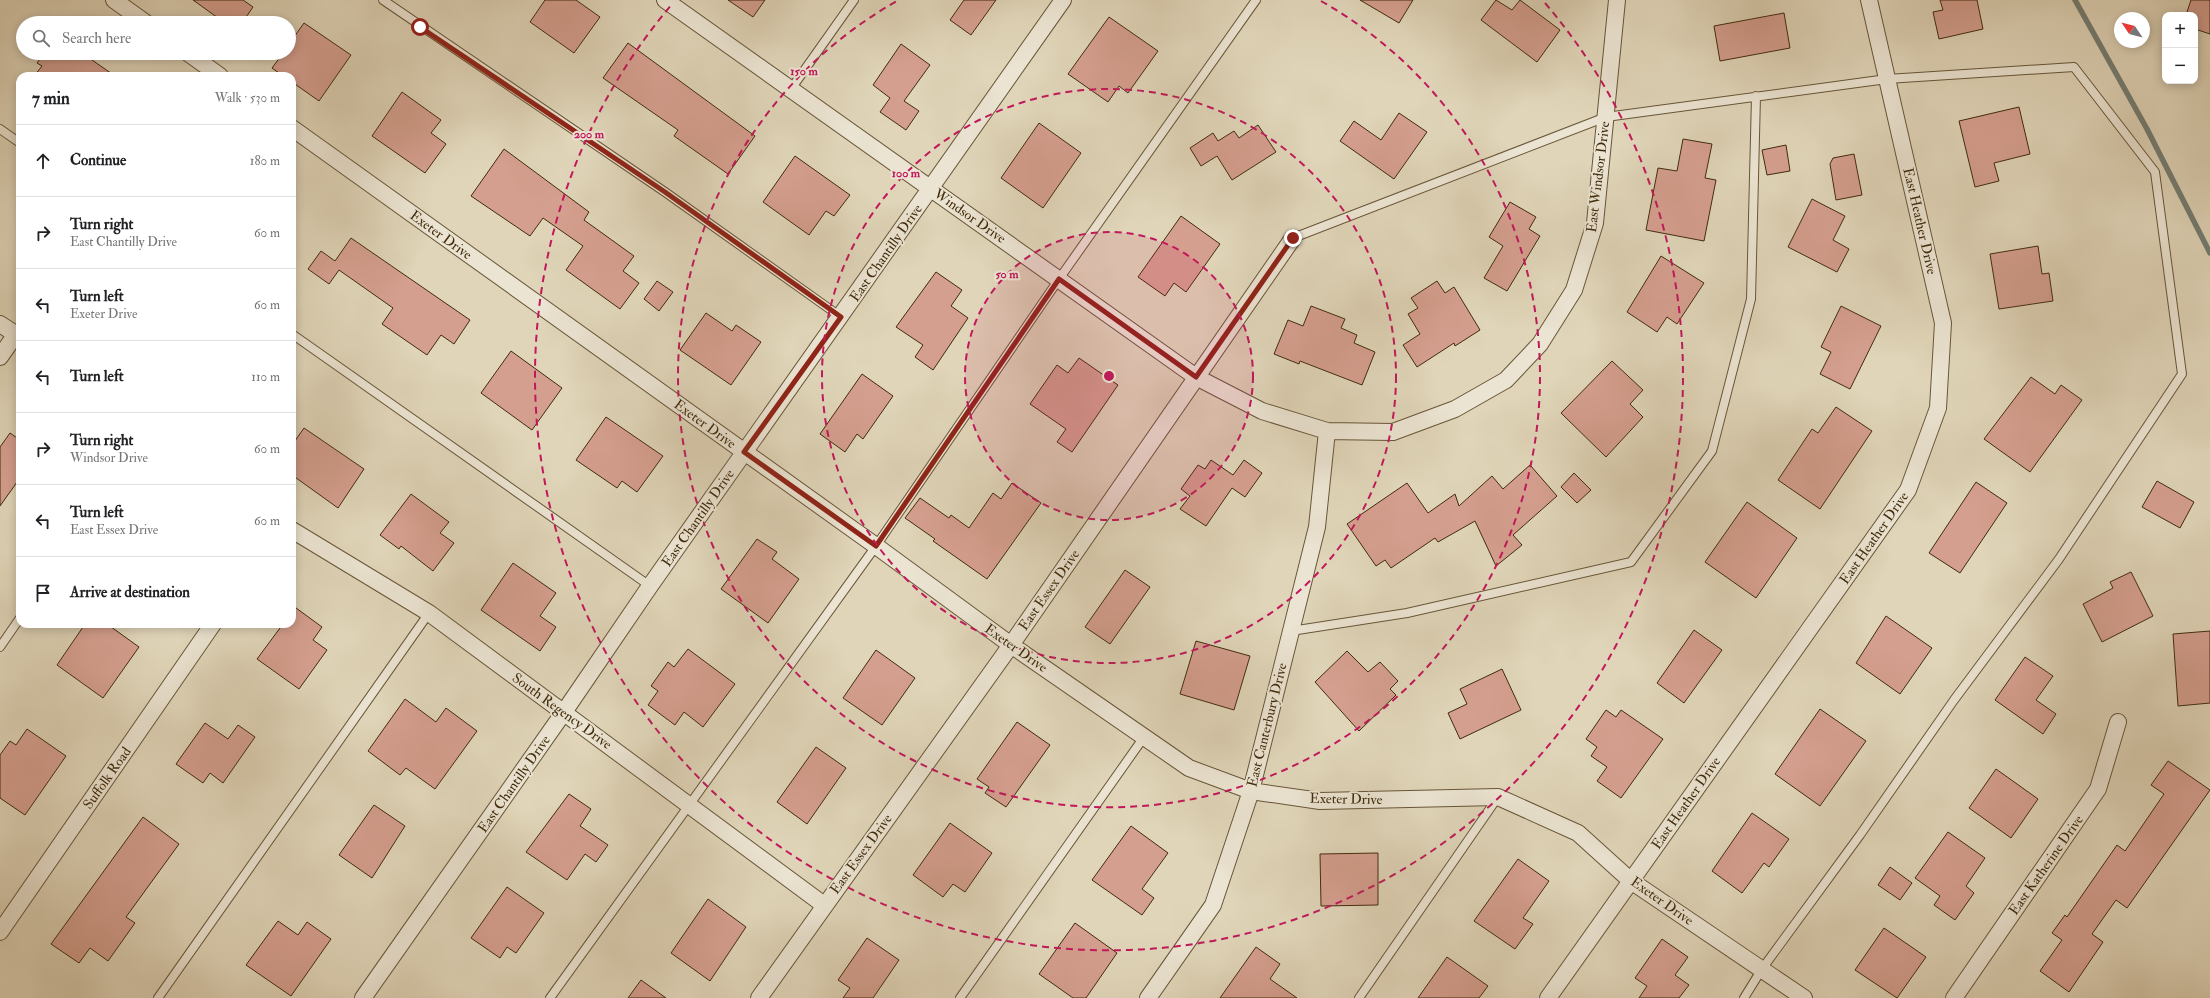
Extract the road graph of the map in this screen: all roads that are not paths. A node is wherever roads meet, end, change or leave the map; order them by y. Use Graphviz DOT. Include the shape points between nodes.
graph roads {
  1 [pos="114,0"];
  2 [pos="383,0"];
  3 [pos="665,0"];
  4 [pos="854,0"];
  5 [pos="1063,0"];
  6 [pos="1256,0"];
  7 [pos="1617,0"];
  8 [pos="1869,0"];
  9 [pos="136,16"];
  10 [pos="198,60"];
  11 [pos="214,72"];
  12 [pos="1887,79"];
  13 [pos="791,89"];
  14 [pos="1756,96"];
  15 [pos="1606,117"];
  16 [pos="0,129"];
  17 [pos="296,131"];
  18 [pos="16,140"];
  19 [pos="932,188"];
  20 [pos="1293,238"];
  21 [pos="1059,279"];
  22 [pos="841,317"];
  23 [pos="0,324"];
  24 [pos="16,335"];
  25 [pos="296,337"];
  26 [pos="16,338"];
  27 [pos="0,357"];
  28 [pos="1196,377"];
  29 [pos="1327,431"];
  30 [pos="744,452"];
  31 [pos="296,532"];
  32 [pos="876,546"];
  33 [pos="650,586"];
  34 [pos="429,613"];
  35 [pos="16,624"];
  36 [pos="210,628"];
  37 [pos="1291,631"];
  38 [pos="1011,645"];
  39 [pos="0,647"];
  40 [pos="564,712"];
  41 [pos="2118,722"];
  42 [pos="1144,737"];
  43 [pos="1251,790"];
  44 [pos="1498,797"];
  45 [pos="689,805"];
  46 [pos="1631,880"];
  47 [pos="824,905"];
  48 [pos="0,932"];
  49 [pos="1762,969"];
  50 [pos="158,998"];
  51 [pos="363,998"];
  52 [pos="550,998"];
  53 [pos="759,998"];
  54 [pos="960,998"];
  55 [pos="1148,998"];
  56 [pos="1359,998"];
  57 [pos="1548,998"];
  58 [pos="1744,998"];
  59 [pos="1804,998"];
  60 [pos="1954,998"];
  1 -- 9 [label="street"];
  2 -- 22 [label="lane" via="665,192"];
  3 -- 13 [label="street, Windsor Drive"];
  4 -- 13 [label="lane"];
  5 -- 19 [label="street, East Chantilly Drive"];
  6 -- 21 [label="lane"];
  7 -- 15 [label="street, East Windsor Drive"];
  8 -- 12 [label="street, East Heather Drive"];
  10 -- 11 [label="street"];
  12 -- 14 [label="lane"];
  12 -- 46 [label="street, East Heather Drive" via="1943,323 1938,408 1908,490"];
  12 -- 49 [label="lane" via="2074,67 2155,172 2182,374 2059,559 1954,700"];
  13 -- 19 [label="street, Windsor Drive"];
  14 -- 15 [label="lane"];
  14 -- 37 [label="lane" via="1751,299 1712,451 1631,562 1407,613"];
  15 -- 20 [label="lane"];
  15 -- 29 [label="street, East Windsor Drive" via="1595,223 1574,290 1540,344 1506,380 1455,409 1393,432"];
  16 -- 18 [label="lane"];
  17 -- 30 [label="street, Exeter Drive"];
  19 -- 21 [label="street, Windsor Drive"];
  19 -- 22 [label="street, East Chantilly Drive"];
  20 -- 28 [label="street, East Essex Drive"];
  21 -- 28 [label="street, Windsor Drive"];
  21 -- 32 [label="lane"];
  22 -- 30 [label="street, East Chantilly Drive"];
  23 -- 24 [label="street"];
  25 -- 33 [label="lane"];
  26 -- 27 [label="street"];
  28 -- 29 [label="street, East Windsor Drive" via="1262,411"];
  28 -- 38 [label="street, East Essex Drive"];
  29 -- 37 [label="street, East Canterbury Drive" via="1316,527"];
  30 -- 32 [label="street, Exeter Drive"];
  30 -- 33 [label="street, East Chantilly Drive"];
  31 -- 34 [label="street, South Regency Drive"];
  32 -- 38 [label="street, Exeter Drive"];
  32 -- 45 [label="lane"];
  33 -- 40 [label="street, East Chantilly Drive"];
  34 -- 40 [label="street, South Regency Drive"];
  34 -- 50 [label="lane"];
  35 -- 39 [label="lane"];
  36 -- 48 [label="street, Suffolk Road"];
  37 -- 43 [label="street, East Canterbury Drive"];
  38 -- 42 [label="street, Exeter Drive"];
  38 -- 47 [label="street, East Essex Drive"];
  40 -- 45 [label="street, South Regency Drive"];
  40 -- 51 [label="street, East Chantilly Drive"];
  41 -- 60 [label="street, East Katherine Drive" via="2098,790"];
  42 -- 43 [label="street, Exeter Drive" via="1189,768"];
  42 -- 54 [label="lane"];
  43 -- 44 [label="street, Exeter Drive" via="1320,801"];
  43 -- 55 [label="street, East Canterbury Drive" via="1213,905"];
  44 -- 46 [label="street, Exeter Drive" via="1578,834"];
  44 -- 56 [label="lane"];
  45 -- 47 [label="street, South Regency Drive"];
  45 -- 52 [label="lane"];
  46 -- 49 [label="street, Exeter Drive"];
  46 -- 57 [label="street, East Heather Drive"];
  47 -- 53 [label="street, East Essex Drive"];
  49 -- 58 [label="lane"];
  49 -- 59 [label="street, Exeter Drive"];
}
